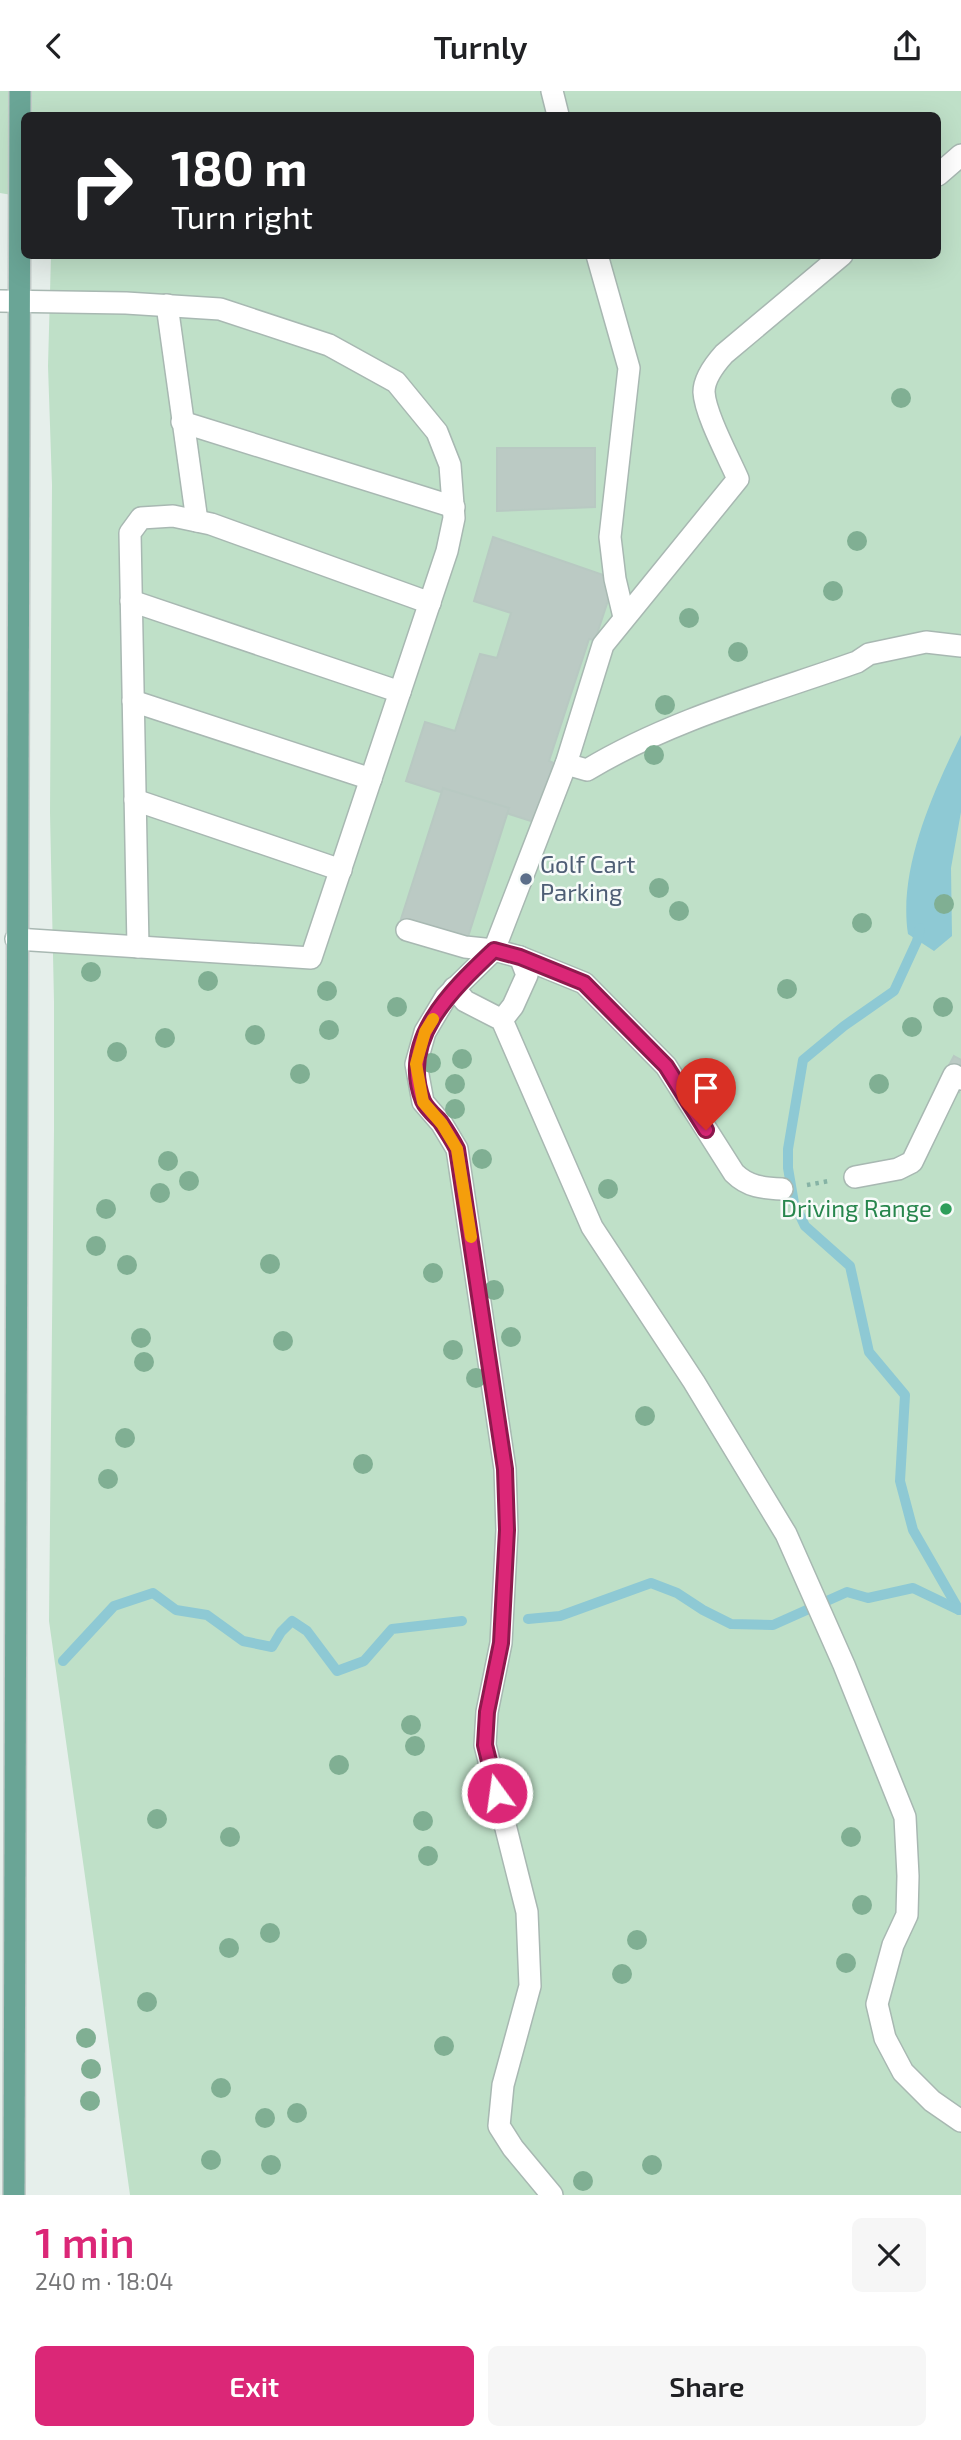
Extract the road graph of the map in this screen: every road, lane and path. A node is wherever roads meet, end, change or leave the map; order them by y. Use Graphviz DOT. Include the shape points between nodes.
graph roads {
  1 [pos="20,91"];
  2 [pos="552,91"];
  3 [pos="557,112"];
  4 [pos="961,155"];
  5 [pos="941,172"];
  6 [pos="598,259"];
  7 [pos="837,259"];
  8 [pos="10,301"];
  9 [pos="167,305"];
  10 [pos="182,422"];
  11 [pos="454,507"];
  12 [pos="197,521"];
  13 [pos="131,601"];
  14 [pos="430,603"];
  15 [pos="624,617"];
  16 [pos="959,646"];
  17 [pos="400,692"];
  18 [pos="133,701"];
  19 [pos="566,764"];
  20 [pos="371,779"];
  21 [pos="135,800"];
  22 [pos="341,870"];
  23 [pos="407,930"];
  24 [pos="8,939"];
  25 [pos="138,947"];
  26 [pos="494,950"];
  27 [pos="523,966"];
  28 [pos="454,988"];
  29 [pos="502,1020"];
  30 [pos="961,1079"];
  31 [pos="855,1177"];
  32 [pos="782,1189"];
  33 [pos="7,1615"];
  34 [pos="7,1967"];
  35 [pos="961,2121"];
  36 [pos="7,2163"];
  37 [pos="14,2195"];
  38 [pos="552,2195"];
  1 -- 8 [label="main road"];
  2 -- 3 [label="lane"];
  4 -- 5 [label="lane"];
  6 -- 15 [label="lane" via="629,367 610,537"];
  7 -- 15 [label="lane" via="712,369 704,391 738,479"];
  8 -- 9 [label="lane"];
  8 -- 24 [label="main road"];
  9 -- 10 [label="lane"];
  9 -- 11 [label="lane" via="220,309 330,345 396,382 438,432 450,465"];
  10 -- 11 [label="lane"];
  10 -- 12 [label="lane"];
  11 -- 14 [label="lane" via="447,551"];
  12 -- 13 [label="lane" via="173,516 141,518 130,533"];
  12 -- 14 [label="lane"];
  13 -- 17 [label="lane"];
  13 -- 18 [label="lane"];
  14 -- 17 [label="lane"];
  15 -- 19 [label="lane" via="603,645"];
  16 -- 19 [label="lane" via="926,642 869,653 668,729 587,770"];
  17 -- 20 [label="lane"];
  18 -- 20 [label="lane"];
  18 -- 21 [label="lane"];
  19 -- 26 [label="lane"];
  20 -- 22 [label="lane"];
  21 -- 22 [label="lane"];
  21 -- 25 [label="lane"];
  22 -- 25 [label="lane" via="311,958"];
  23 -- 26 [label="lane" via="465,947"];
  24 -- 25 [label="lane"];
  24 -- 33 [label="main road"];
  26 -- 27 [label="lane"];
  26 -- 28 [label="lane"];
  27 -- 29 [label="lane" via="513,1006"];
  27 -- 32 [label="lane" via="554,971 584,983 666,1066 734,1173 760,1188"];
  28 -- 29 [label="lane" via="465,1001"];
  28 -- 38 [label="lane" via="425,1032 416,1064 423,1102 457,1149 505,1469 501,1643 485,1745 527,1912 530,1986 503,2085 499,2126"];
  29 -- 35 [label="lane" via="592,1227 786,1534 844,1665 905,1817 907,1915 893,1945 877,2004 885,2038 904,2072 932,2101"];
  30 -- 31 [label="lane" via="954,1075 912,1162"];
  31 -- 32 [label="path"];
  33 -- 34 [label="main road"];
  34 -- 36 [label="main road"];
  36 -- 37 [label="main road"];
}
